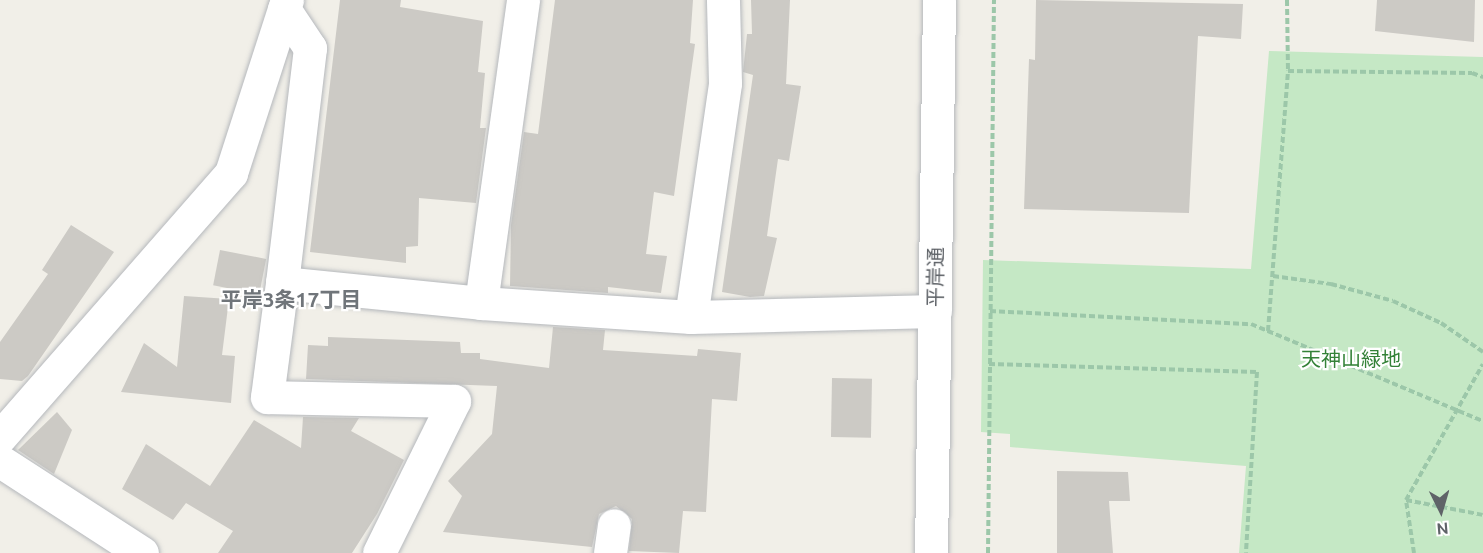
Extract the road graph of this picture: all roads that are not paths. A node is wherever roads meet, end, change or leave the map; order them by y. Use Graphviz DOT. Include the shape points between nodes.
graph roads {
  1 [pos="523,0"];
  2 [pos="723,0"];
  3 [pos="939,0"];
  4 [pos="285,4"];
  5 [pos="282,283"];
  6 [pos="481,303"];
  7 [pos="935,311"];
  8 [pos="691,317"];
  9 [pos="0,437"];
  10 [pos="0,461"];
  11 [pos="142,553"];
  12 [pos="379,553"];
  13 [pos="931,553"];
  1 -- 6 [label="street"];
  2 -- 8 [label="street" via="725,83"];
  3 -- 7 [label="street, 平岸通"];
  4 -- 5 [label="street" via="310,48"];
  4 -- 9 [label="street" via="231,173"];
  5 -- 6 [label="street"];
  5 -- 12 [label="street" via="267,397 454,401"];
  6 -- 8 [label="street"];
  7 -- 8 [label="street"];
  7 -- 13 [label="street, 平岸通"];
  10 -- 11 [label="street"];
}
